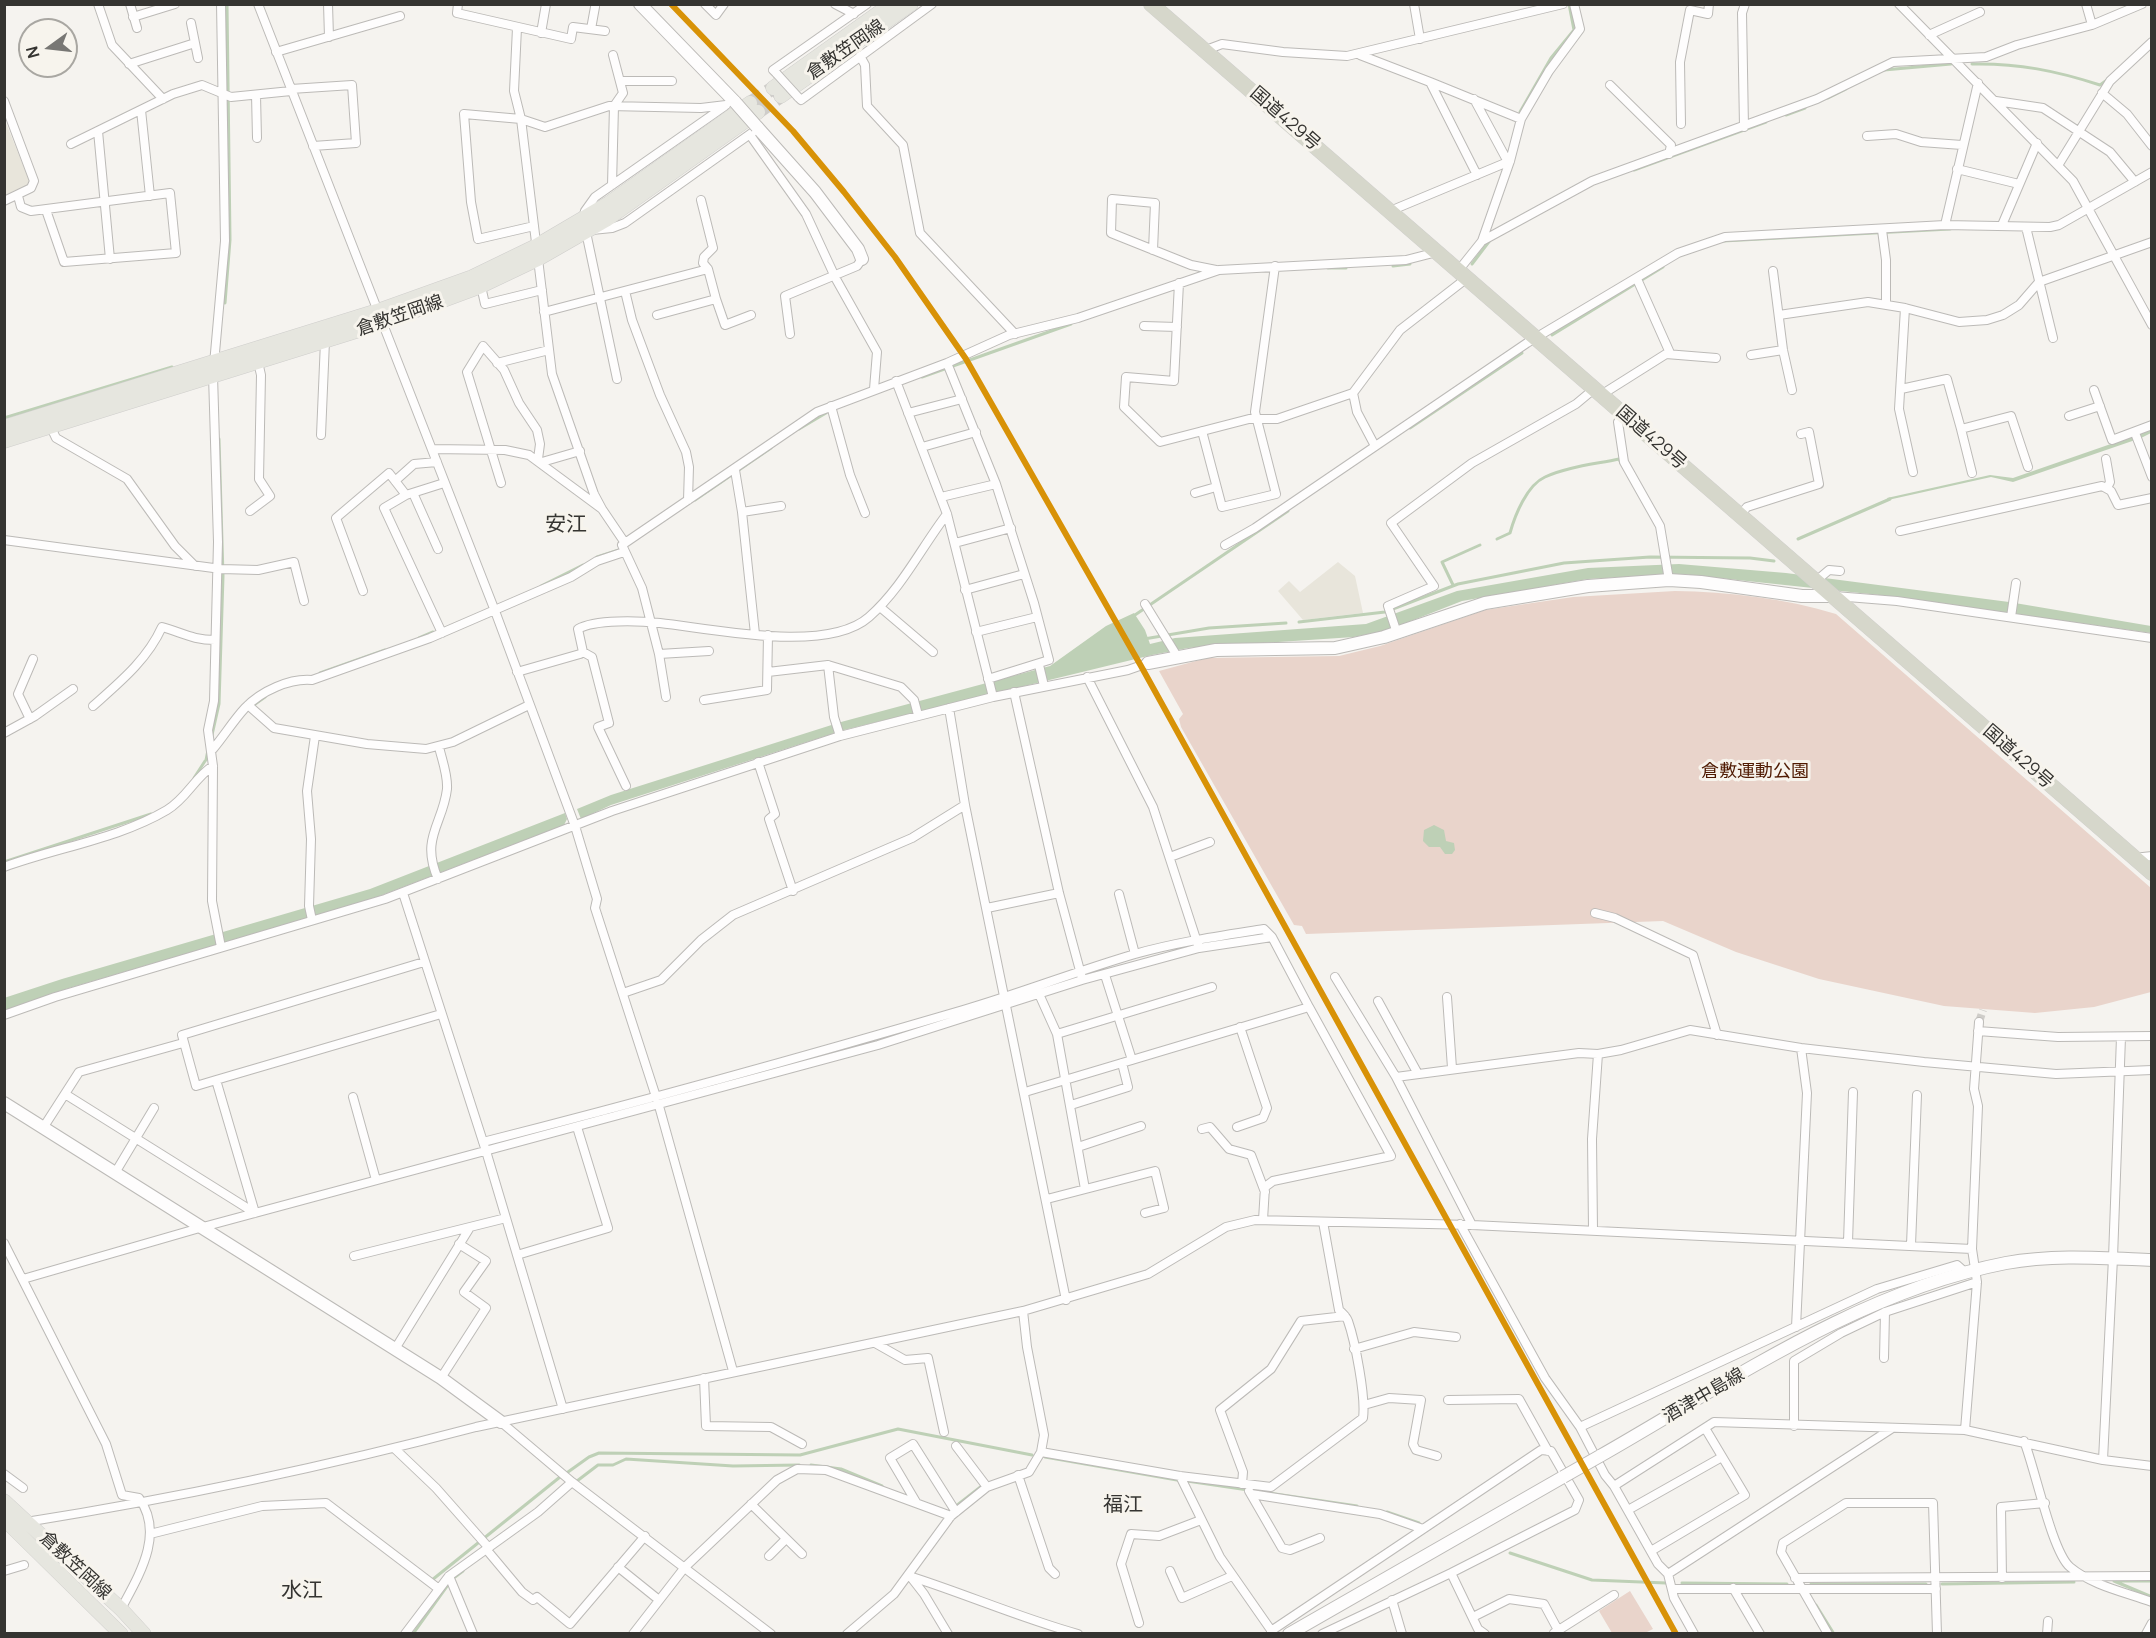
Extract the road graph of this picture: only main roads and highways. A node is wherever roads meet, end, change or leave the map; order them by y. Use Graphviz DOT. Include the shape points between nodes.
graph roads {
  1 [pos="891,4"];
  2 [pos="911,4"];
  3 [pos="1151,4"];
  4 [pos="754,108"];
  5 [pos="537,253"];
  6 [pos="379,317"];
  7 [pos="214,369"];
  8 [pos="48,421"];
  9 [pos="4,428"];
  10 [pos="4,441"];
  11 [pos="2151,873"];
  12 [pos="4,1501"];
  13 [pos="7,1524"];
  14 [pos="116,1632"];
  15 [pos="144,1634"];
  1 -- 2 [label="main road, 倉敷笠岡線" via="777,86"];
  3 -- 11 [label="highway, 国道429号"];
  4 -- 5 [label="main road, 倉敷笠岡線" via="586,227"];
  5 -- 6 [label="main road, 倉敷笠岡線"];
  5 -- 6 [label="main road, 倉敷笠岡線" via="481,286"];
  6 -- 7 [label="main road, 倉敷笠岡線"];
  6 -- 7 [label="main road, 倉敷笠岡線" via="325,341 258,362"];
  7 -- 8 [label="main road, 倉敷笠岡線"];
  8 -- 9 [label="main road, 倉敷笠岡線"];
  8 -- 10 [label="main road, 倉敷笠岡線"];
  12 -- 15 [label="main road, 倉敷笠岡線"];
  13 -- 14 [label="main road, 倉敷笠岡線"];
}
